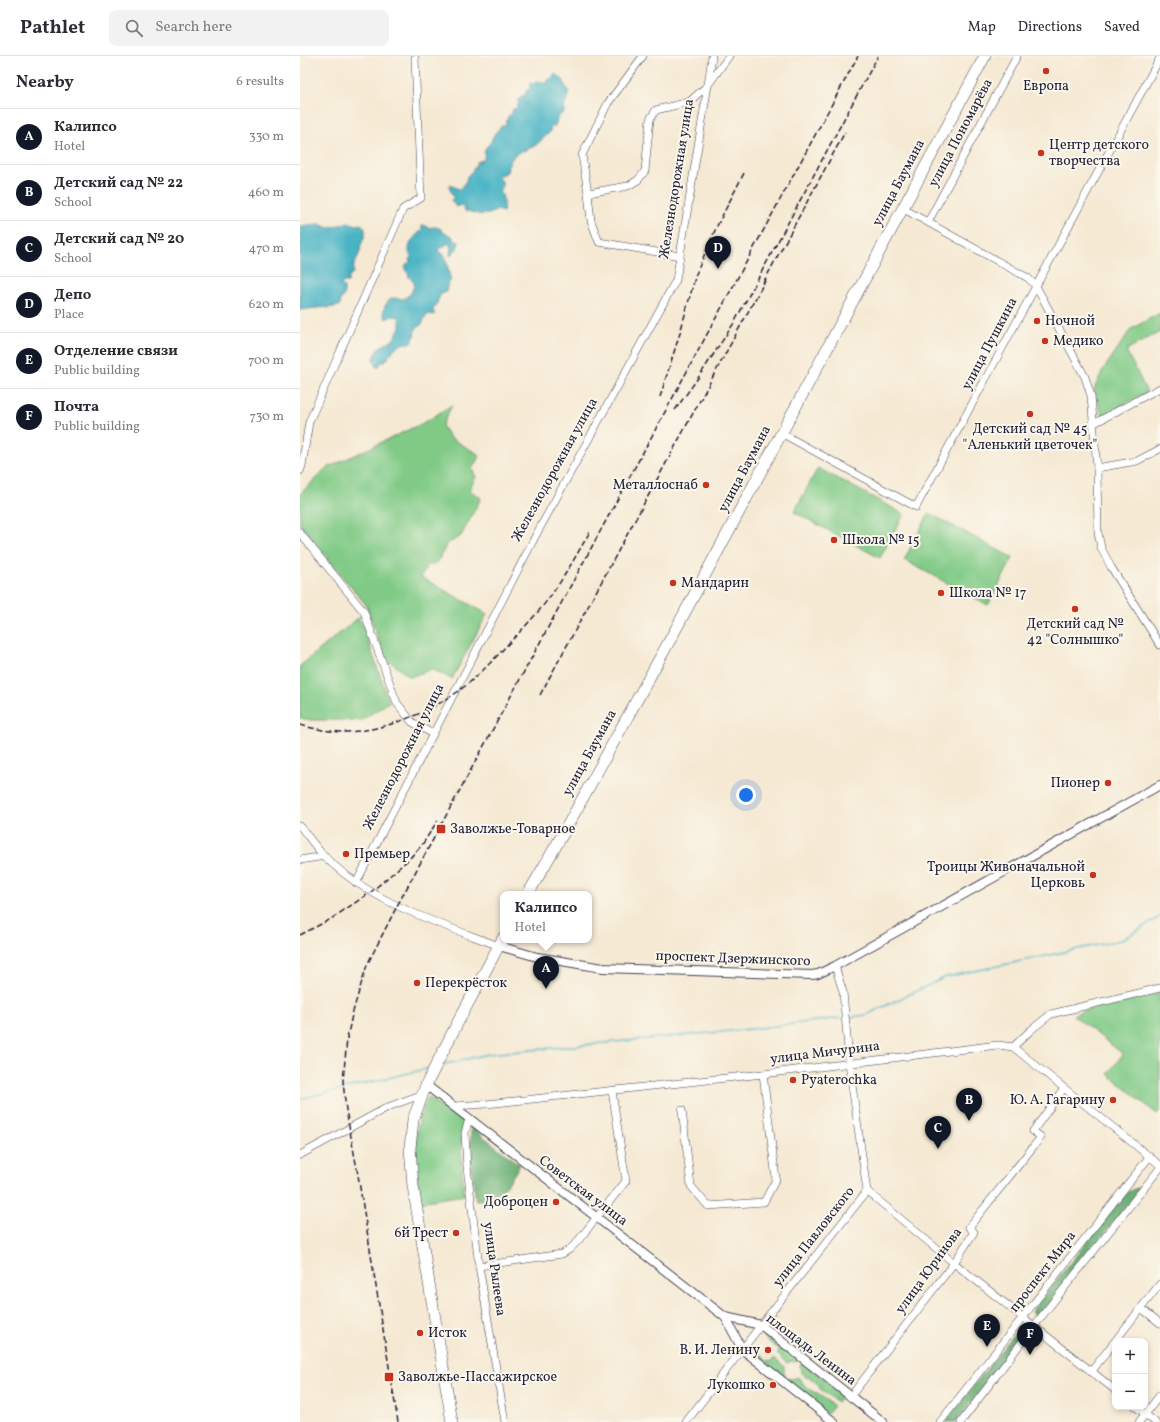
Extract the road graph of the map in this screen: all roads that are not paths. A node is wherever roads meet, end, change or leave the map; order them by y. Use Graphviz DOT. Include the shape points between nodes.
graph roads {
  1 [pos="643,56"];
  2 [pos="712,56"];
  3 [pos="729,56"];
  4 [pos="985,56"];
  5 [pos="1018,56"];
  6 [pos="415,58"];
  7 [pos="1160,58"];
  8 [pos="708,85"];
  9 [pos="588,193"];
  10 [pos="902,208"];
  11 [pos="928,222"];
  12 [pos="680,256"];
  13 [pos="1036,286"];
  14 [pos="1160,388"];
  15 [pos="1094,424"];
  16 [pos="781,434"];
  17 [pos="1160,449"];
  18 [pos="1097,468"];
  19 [pos="300,471"];
  20 [pos="300,533"];
  21 [pos="1160,645"];
  22 [pos="433,734"];
  23 [pos="1160,785"];
  24 [pos="300,826"];
  25 [pos="325,856"];
  26 [pos="300,860"];
  27 [pos="356,883"];
  28 [pos="530,891"];
  29 [pos="500,942"];
  30 [pos="500,943"];
  31 [pos="503,943"];
  32 [pos="835,966"];
  33 [pos="1160,988"];
  34 [pos="1013,1047"];
  35 [pos="850,1063"];
  36 [pos="764,1074"];
  37 [pos="1064,1088"];
  38 [pos="424,1090"];
  39 [pos="612,1091"];
  40 [pos="454,1106"];
  41 [pos="682,1110"];
  42 [pos="469,1119"];
  43 [pos="301,1152"];
  44 [pos="1150,1156"];
  45 [pos="1160,1166"];
  46 [pos="867,1191"];
  47 [pos="597,1218"];
  48 [pos="954,1263"];
  49 [pos="479,1266"];
  50 [pos="1159,1286"];
  51 [pos="1141,1308"];
  52 [pos="725,1317"];
  53 [pos="1024,1318"];
  54 [pos="1160,1323"];
  55 [pos="761,1325"];
  56 [pos="1034,1326"];
  57 [pos="1117,1338"];
  58 [pos="1112,1345"];
  59 [pos="742,1349"];
  60 [pos="1091,1372"];
  61 [pos="1112,1388"];
  62 [pos="1160,1394"];
  63 [pos="850,1396"];
  64 [pos="1140,1410"];
  65 [pos="1145,1414"];
  66 [pos="832,1421"];
  67 [pos="452,1422"];
  68 [pos="505,1422"];
  69 [pos="686,1422"];
  70 [pos="883,1422"];
  71 [pos="940,1422"];
  72 [pos="961,1422"];
  73 [pos="1139,1422"];
  74 [pos="1155,1422"];
  1 -- 9 [label="street" via="608,103 582,154"];
  2 -- 8 [label="street"];
  3 -- 8 [label="street, Железнодорожная улица"];
  4 -- 10 [label="main road, улица Баумана"];
  5 -- 11 [label="street, улица Пономарёва"];
  6 -- 19 [label="street" via="421,198 403,209 308,422"];
  7 -- 13 [label="street, улица Пушкина"];
  8 -- 9 [label="street" via="689,102 656,110 650,119 645,171 638,180 628,186"];
  8 -- 12 [label="street, Железнодорожная улица"];
  9 -- 12 [label="street" via="591,221 599,242"];
  10 -- 11 [label="street"];
  10 -- 16 [label="main road, улица Баумана"];
  11 -- 13 [label="street" via="1028,278"];
  12 -- 22 [label="street, Железнодорожная улица" via="676,280 536,535"];
  13 -- 15 [label="street" via="1085,377 1091,396"];
  13 -- 16 [label="street, улица Пушкина" via="916,507"];
  14 -- 15 [label="street"];
  15 -- 18 [label="street"];
  16 -- 28 [label="main road, улица Баумана"];
  17 -- 18 [label="street" via="1137,461"];
  18 -- 21 [label="street" via="1098,534 1101,548"];
  20 -- 22 [label="street" via="364,612 397,703 412,722"];
  22 -- 27 [label="street, Железнодорожная улица"];
  23 -- 32 [label="street, проспект Дзержинского"];
  24 -- 25 [label="street"];
  25 -- 26 [label="street"];
  25 -- 27 [label="street"];
  27 -- 29 [label="street" via="401,907 446,926"];
  30 -- 38 [label="main road"];
  31 -- 32 [label="street, проспект Дзержинского" via="537,957 603,968 812,975"];
  32 -- 35 [label="street, улица Павловского" via="843,992"];
  33 -- 34 [label="street" via="1051,1014"];
  34 -- 35 [label="street, улица Мичурина" via="998,1045"];
  34 -- 37 [label="street"];
  35 -- 36 [label="street, улица Мичурина"];
  35 -- 46 [label="street, улица Павловского"];
  36 -- 39 [label="street, улица Мичурина"];
  36 -- 41 [label="street" via="776,1178 764,1202 708,1206 691,1186"];
  37 -- 44 [label="street"];
  37 -- 48 [label="street, улица Юринова" via="1033,1131 1041,1137 969,1227 974,1232"];
  38 -- 40 [label="street, Советская улица"];
  38 -- 43 [label="street"];
  38 -- 67 [label="main road" via="413,1120 410,1148 413,1186"];
  39 -- 40 [label="street, улица Мичурина"];
  39 -- 47 [label="street" via="626,1181"];
  40 -- 42 [label="street, Советская улица"];
  42 -- 47 [label="street, Советская улица"];
  42 -- 49 [label="street, улица Рылеева" via="465,1133 467,1167"];
  44 -- 45 [label="street"];
  44 -- 53 [label="street, проспект Мира"];
  45 -- 56 [label="street, проспект Мира"];
  46 -- 48 [label="street"];
  46 -- 55 [label="street, улица Павловского"];
  47 -- 49 [label="street" via="577,1242 562,1254"];
  47 -- 52 [label="street, Советская улица"];
  48 -- 53 [label="street"];
  48 -- 63 [label="street, улица Юринова"];
  49 -- 68 [label="street, улица Рылеева"];
  50 -- 51 [label="street"];
  51 -- 54 [label="street"];
  51 -- 57 [label="street"];
  52 -- 55 [label="street, площадь Ленина"];
  52 -- 59 [label="street"];
  53 -- 56 [label="street"];
  53 -- 71 [label="street, проспект Мира"];
  55 -- 59 [label="street, улица Павловского"];
  55 -- 63 [label="street, площадь Ленина"];
  56 -- 60 [label="street"];
  56 -- 72 [label="street, проспект Мира"];
  58 -- 60 [label="street"];
  59 -- 66 [label="street"];
  59 -- 69 [label="street, улица Павловского"];
  60 -- 61 [label="street"];
  62 -- 65 [label="street"];
  63 -- 70 [label="street, площадь Ленина"];
  64 -- 65 [label="street"];
  65 -- 73 [label="street"];
  65 -- 74 [label="street"];
}
